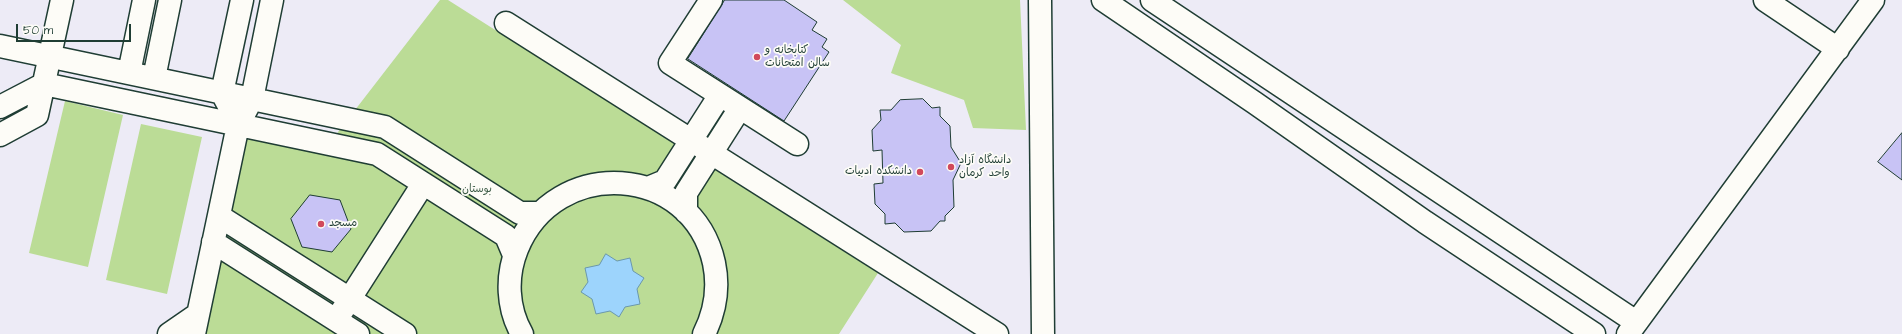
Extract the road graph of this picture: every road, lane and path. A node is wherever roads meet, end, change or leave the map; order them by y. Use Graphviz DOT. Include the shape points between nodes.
graph roads {
  1 [pos="62,0"];
  2 [pos="144,0"];
  3 [pos="170,0"];
  4 [pos="242,0"];
  5 [pos="272,0"];
  6 [pos="711,0"];
  7 [pos="1040,0"];
  8 [pos="1103,0"];
  9 [pos="1152,0"];
  10 [pos="1764,0"];
  11 [pos="1873,0"];
  12 [pos="506,23"];
  13 [pos="0,46"];
  14 [pos="1838,49"];
  15 [pos="50,56"];
  16 [pos="129,73"];
  17 [pos="154,78"];
  18 [pos="44,84"];
  19 [pos="222,92"];
  20 [pos="720,95"];
  21 [pos="252,99"];
  22 [pos="0,107"];
  23 [pos="740,108"];
  24 [pos="238,125"];
  25 [pos="0,135"];
  26 [pos="691,140"];
  27 [pos="797,144"];
  28 [pos="711,153"];
  29 [pos="423,184"];
  30 [pos="648,188"];
  31 [pos="686,212"];
  32 [pos="540,213"];
  33 [pos="219,216"];
  34 [pos="213,242"];
  35 [pos="514,254"];
  36 [pos="350,299"];
  37 [pos="336,320"];
  38 [pos="196,324"];
  39 [pos="1632,328"];
  40 [pos="710,329"];
  41 [pos="169,334"];
  42 [pos="358,334"];
  43 [pos="405,334"];
  44 [pos="522,334"];
  45 [pos="997,334"];
  46 [pos="1043,334"];
  47 [pos="1594,334"];
  1 -- 15 [label="lane"];
  2 -- 16 [label="lane"];
  3 -- 17 [label="lane"];
  4 -- 19 [label="lane"];
  5 -- 21 [label="lane"];
  6 -- 20 [label="lane" via="670,63"];
  7 -- 46 [label="lane"];
  8 -- 47 [label="lane" via="1425,222"];
  9 -- 39 [label="lane"];
  10 -- 14 [label="lane"];
  11 -- 14 [label="lane"];
  12 -- 26 [label="lane"];
  13 -- 15 [label="lane"];
  14 -- 39 [label="lane"];
  15 -- 16 [label="lane"];
  15 -- 18 [label="lane"];
  16 -- 17 [label="lane"];
  17 -- 19 [label="lane"];
  18 -- 22 [label="lane"];
  18 -- 24 [label="lane"];
  18 -- 25 [label="lane" via="37,115"];
  19 -- 21 [label="lane"];
  19 -- 24 [label="lane"];
  20 -- 23 [label="lane"];
  20 -- 26 [label="lane"];
  21 -- 24 [label="lane"];
  21 -- 32 [label="lane" via="385,127 520,213"];
  23 -- 27 [label="lane"];
  23 -- 28 [label="lane"];
  24 -- 29 [label="lane" via="377,154"];
  24 -- 33 [label="lane"];
  26 -- 28 [label="lane"];
  26 -- 30 [label="lane" via="665,181"];
  28 -- 31 [label="lane" via="686,193"];
  28 -- 45 [label="lane"];
  29 -- 35 [label="lane" via="506,236"];
  29 -- 36 [label="lane"];
  30 -- 31 [label="lane" via="668,198"];
  30 -- 32 [label="lane" via="617,182 596,183 565,194"];
  31 -- 40 [label="lane" via="705,238 712,258 716,289"];
  32 -- 35 [label="lane" via="525,232"];
  33 -- 34 [label="lane"];
  33 -- 36 [label="lane"];
  34 -- 37 [label="lane"];
  34 -- 38 [label="lane"];
  35 -- 44 [label="lane" via="510,276 510,299"];
  36 -- 37 [label="lane"];
  36 -- 43 [label="lane"];
  37 -- 42 [label="lane"];
  38 -- 41 [label="lane"];
}
